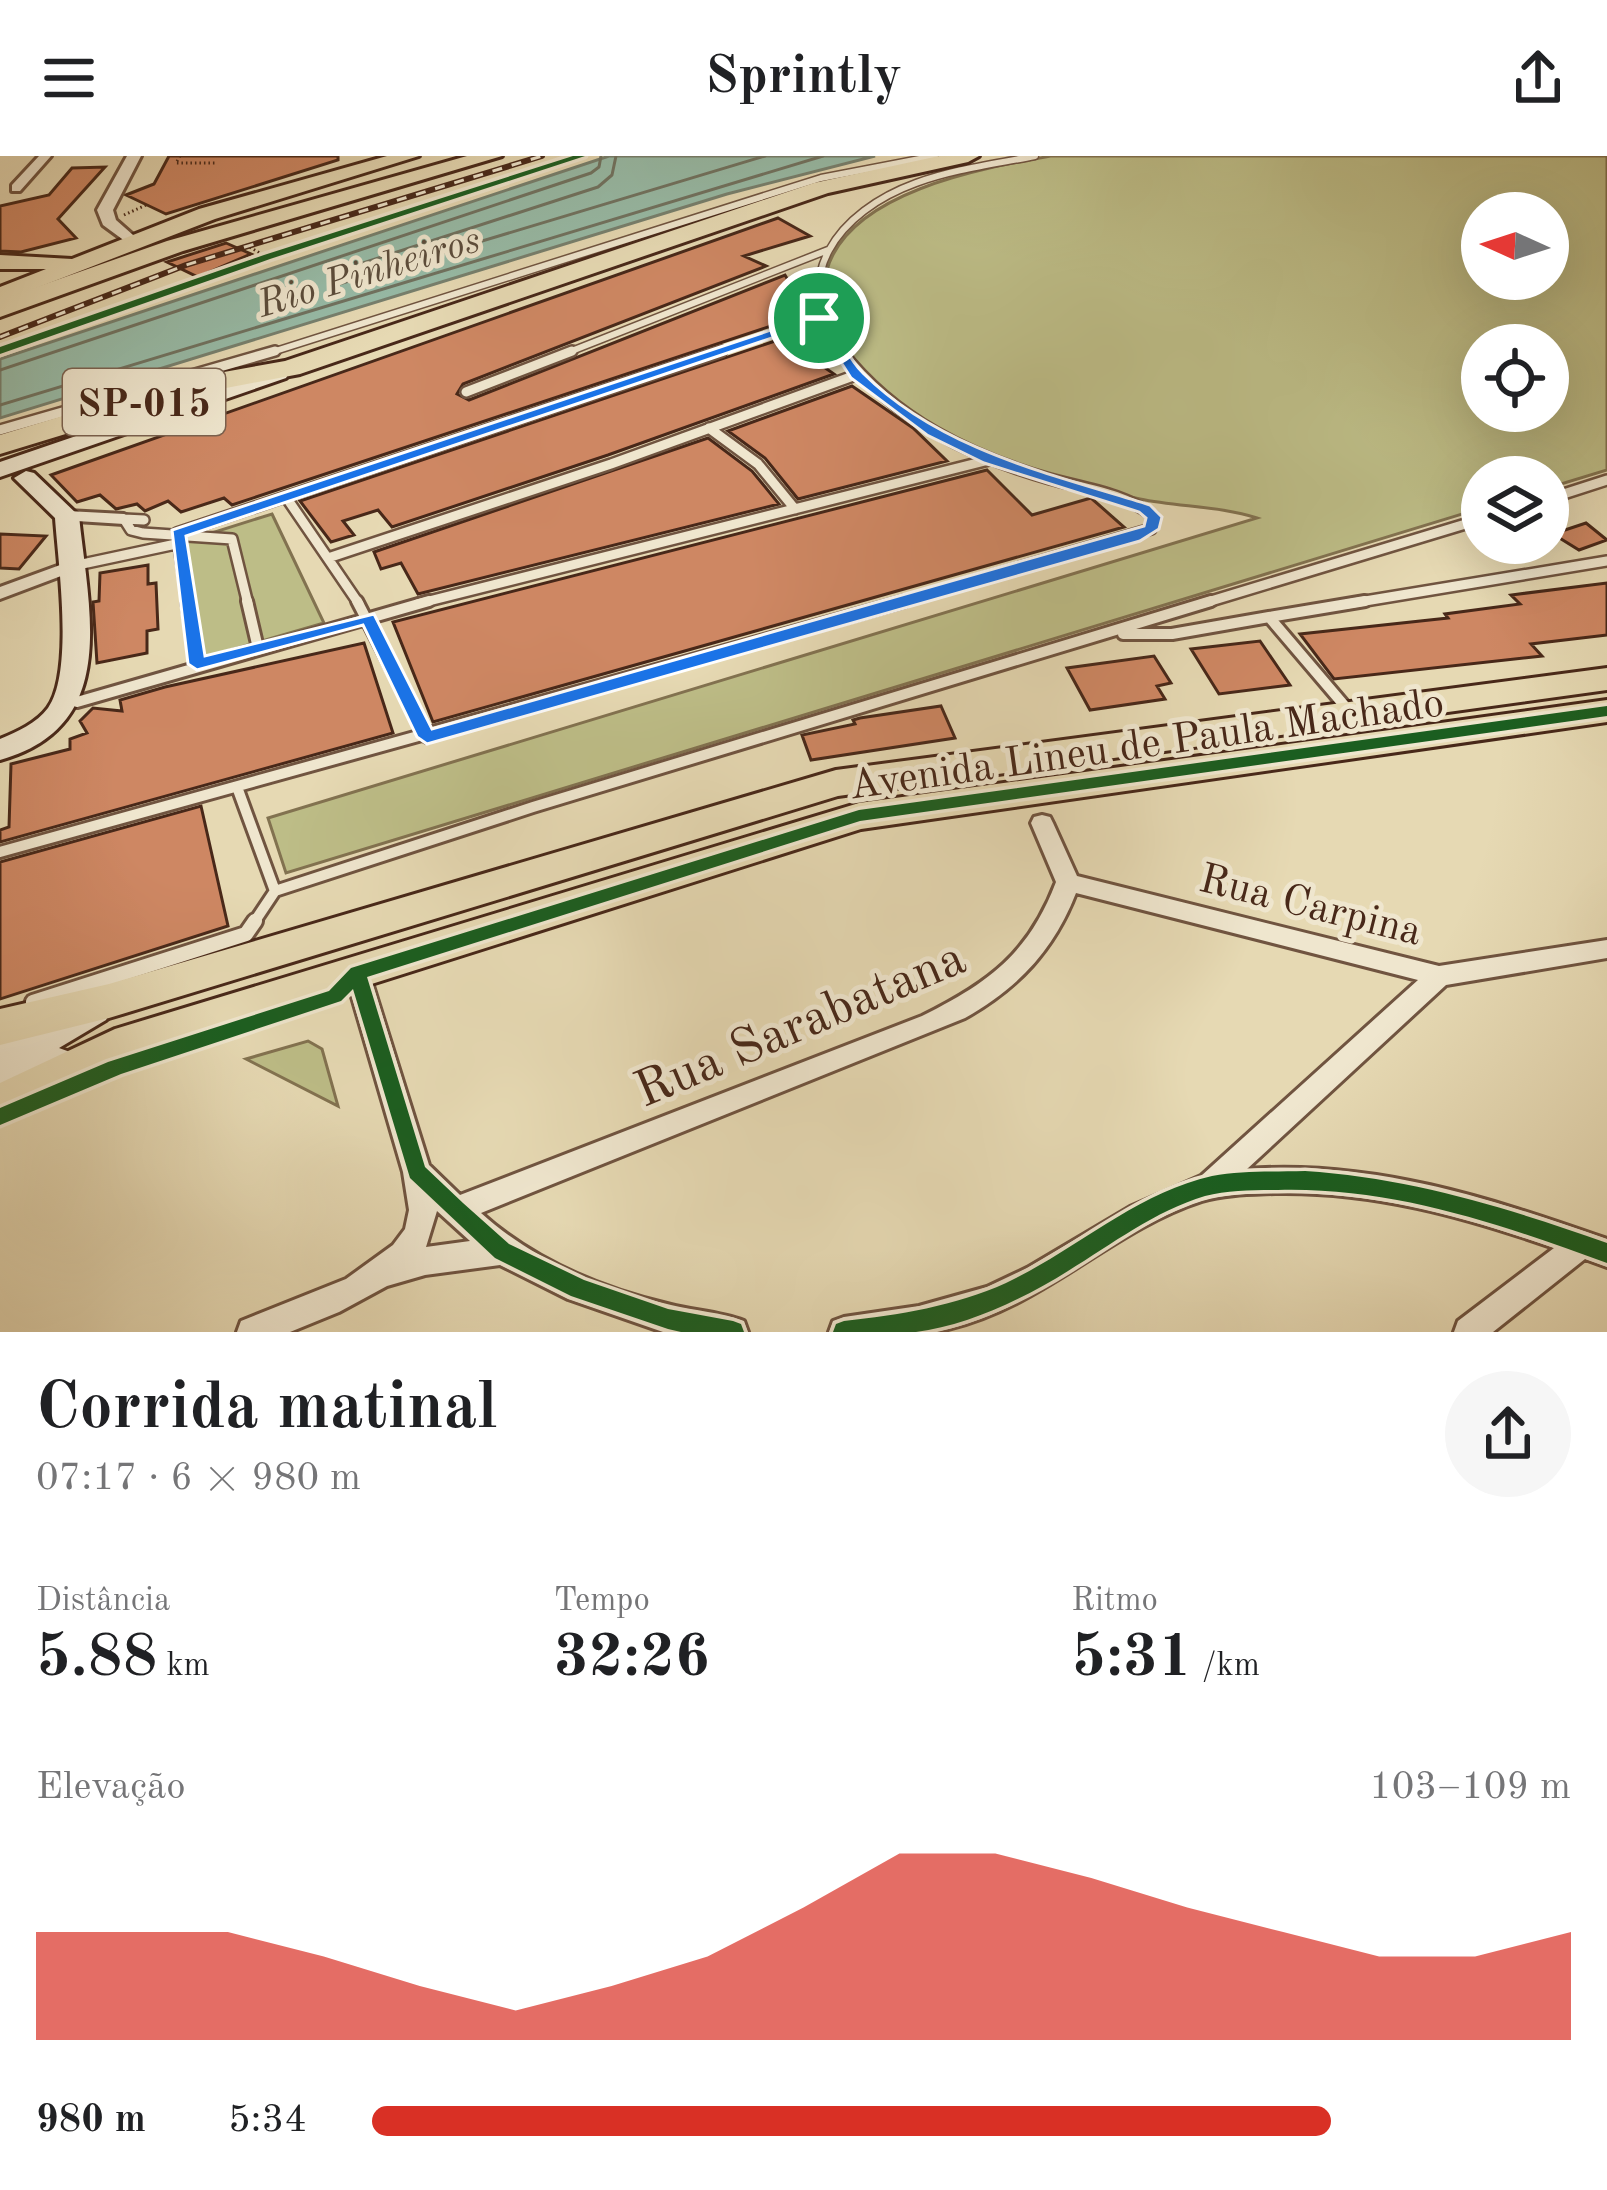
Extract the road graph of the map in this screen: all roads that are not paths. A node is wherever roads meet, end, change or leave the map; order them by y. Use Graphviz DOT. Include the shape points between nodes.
graph roads {
  1 [pos="44,156"];
  2 [pos="134,156"];
  3 [pos="410,156"];
  4 [pos="491,156"];
  5 [pos="935,156"];
  6 [pos="968,156"];
  7 [pos="1035,156"];
  8 [pos="16,188"];
  9 [pos="292,189"];
  10 [pos="133,242"];
  11 [pos="828,250"];
  12 [pos="85,261"];
  13 [pos="0,262"];
  14 [pos="0,295"];
  15 [pos="34,296"];
  16 [pos="0,309"];
  17 [pos="819,318"];
  18 [pos="290,368"];
  19 [pos="856,375"];
  20 [pos="466,392"];
  21 [pos="709,428"];
  22 [pos="0,430"];
  23 [pos="84,440"];
  24 [pos="0,445"];
  25 [pos="989,460"];
  26 [pos="0,470"];
  27 [pos="13,480"];
  28 [pos="1607,480"];
  29 [pos="1569,492"];
  30 [pos="286,497"];
  31 [pos="795,509"];
  32 [pos="67,516"];
  33 [pos="124,519"];
  34 [pos="144,520"];
  35 [pos="1461,526"];
  36 [pos="177,539"];
  37 [pos="331,557"];
  38 [pos="1607,561"];
  39 [pos="70,566"];
  40 [pos="0,593"];
  41 [pos="1269,617"];
  42 [pos="368,618"];
  43 [pos="1113,634"];
  44 [pos="258,648"];
  45 [pos="197,664"];
  46 [pos="1607,679"];
  47 [pos="1456,697"];
  48 [pos="77,702"];
  49 [pos="1349,711"];
  50 [pos="1607,711"];
  51 [pos="427,737"];
  52 [pos="1420,739"];
  53 [pos="1335,748"];
  54 [pos="0,750"];
  55 [pos="237,787"];
  56 [pos="1042,823"];
  57 [pos="0,852"];
  58 [pos="1068,882"];
  59 [pos="275,891"];
  60 [pos="1607,949"];
  61 [pos="357,973"];
  62 [pos="1439,976"];
  63 [pos="109,1001"];
  64 [pos="0,1012"];
  65 [pos="0,1027"];
  66 [pos="131,1042"];
  67 [pos="0,1055"];
  68 [pos="0,1081"];
  69 [pos="0,1104"];
  70 [pos="417,1172"];
  71 [pos="1210,1186"];
  72 [pos="456,1210"];
  73 [pos="1594,1248"];
  74 [pos="502,1251"];
  75 [pos="382,1276"];
  76 [pos="252,1332"];
  77 [pos="733,1332"];
  78 [pos="844,1332"];
  79 [pos="1468,1332"];
  1 -- 8 [label="street"];
  2 -- 10 [label="street" via="105,210"];
  3 -- 9 [label="highway"];
  4 -- 15 [label="highway" via="176,246"];
  5 -- 22 [label="lane" via="821,178"];
  6 -- 18 [label="highway, SP-015" via="773,203"];
  7 -- 11 [label="lane" via="892,194 861,213"];
  9 -- 10 [label="highway"];
  9 -- 15 [label="highway" via="118,253"];
  10 -- 12 [label="highway"];
  11 -- 17 [label="lane"];
  11 -- 20 [label="lane"];
  12 -- 13 [label="highway"];
  12 -- 14 [label="highway"];
  15 -- 16 [label="highway"];
  17 -- 19 [label="lane"];
  17 -- 30 [label="lane"];
  18 -- 23 [label="main road"];
  18 -- 24 [label="highway, SP-015" via="195,386"];
  19 -- 21 [label="lane"];
  19 -- 25 [label="lane"];
  21 -- 31 [label="lane" via="758,464"];
  21 -- 37 [label="lane"];
  23 -- 26 [label="main road"];
  23 -- 27 [label="main road"];
  25 -- 31 [label="lane"];
  25 -- 51 [label="lane" via="1145,508 1154,517 1151,529"];
  27 -- 32 [label="main road"];
  28 -- 29 [label="lane"];
  30 -- 36 [label="lane"];
  30 -- 37 [label="lane"];
  31 -- 42 [label="lane"];
  32 -- 33 [label="street"];
  32 -- 39 [label="main road"];
  33 -- 34 [label="lane"];
  33 -- 36 [label="lane" via="131,530"];
  35 -- 43 [label="lane"];
  36 -- 39 [label="lane"];
  36 -- 44 [label="lane" via="200,532 232,539"];
  36 -- 45 [label="lane"];
  37 -- 42 [label="lane"];
  38 -- 41 [label="lane"];
  39 -- 40 [label="street"];
  39 -- 54 [label="main road" via="66,701 47,726"];
  41 -- 43 [label="lane" via="1172,634"];
  41 -- 49 [label="lane"];
  42 -- 44 [label="lane"];
  42 -- 51 [label="lane"];
  43 -- 59 [label="lane"];
  44 -- 45 [label="lane"];
  45 -- 48 [label="lane"];
  46 -- 47 [label="highway, Avenida Lineu de Paula Machado"];
  47 -- 49 [label="highway, Avenida Lineu de Paula Machado"];
  47 -- 52 [label="highway" via="1410,709 1407,722"];
  49 -- 53 [label="highway" via="1360,734"];
  49 -- 63 [label="highway, Avenida Lineu de Paula Machado" via="836,783"];
  50 -- 52 [label="highway, Avenida Lineu de Paula Machado"];
  51 -- 55 [label="lane"];
  52 -- 53 [label="highway, Avenida Lineu de Paula Machado"];
  53 -- 61 [label="highway, Avenida Lineu de Paula Machado" via="859,816"];
  55 -- 57 [label="lane"];
  55 -- 59 [label="lane"];
  56 -- 58 [label="street"];
  58 -- 62 [label="street, Rua Carpina"];
  58 -- 72 [label="street, Rua Sarabatana" via="1015,974 967,1006"];
  59 -- 64 [label="lane" via="246,934"];
  60 -- 62 [label="street, Rua Carpina"];
  61 -- 66 [label="highway, Avenida Lineu de Paula Machado"];
  61 -- 70 [label="street"];
  62 -- 71 [label="street"];
  63 -- 65 [label="highway, Avenida Lineu de Paula Machado"];
  63 -- 67 [label="main road"];
  66 -- 68 [label="main road"];
  66 -- 69 [label="highway, Avenida Lineu de Paula Machado"];
  70 -- 72 [label="street"];
  70 -- 75 [label="street" via="421,1222"];
  71 -- 73 [label="street" via="1282,1180 1414,1193 1494,1211"];
  71 -- 78 [label="street" via="969,1311"];
  72 -- 74 [label="street"];
  73 -- 79 [label="street"];
  74 -- 75 [label="street"];
  74 -- 77 [label="street" via="579,1289"];
  75 -- 76 [label="street"];
}
